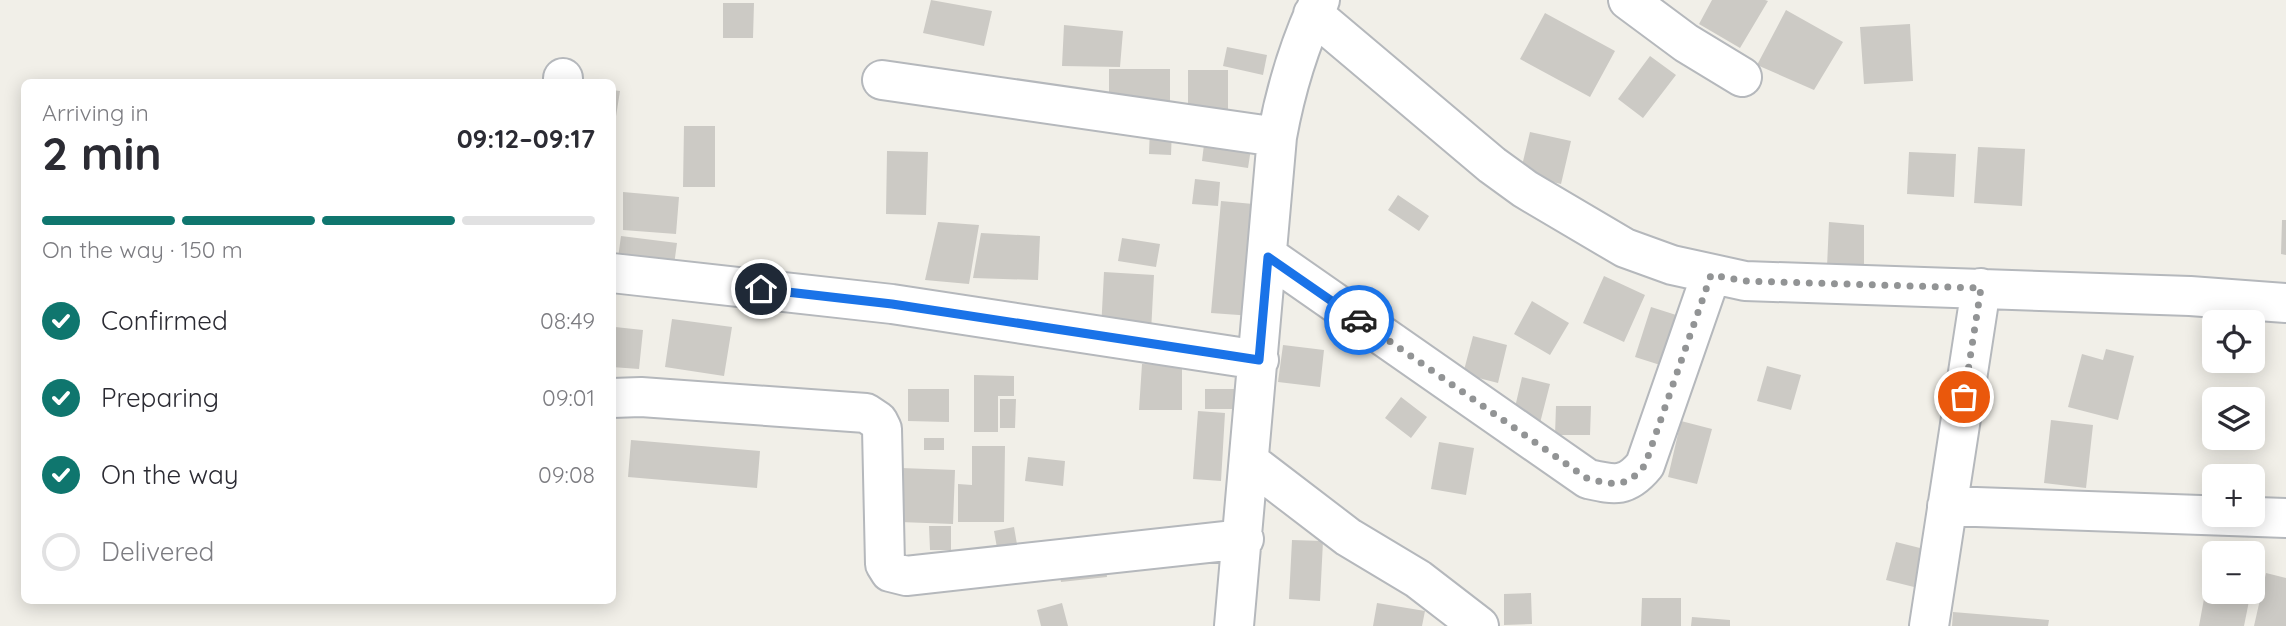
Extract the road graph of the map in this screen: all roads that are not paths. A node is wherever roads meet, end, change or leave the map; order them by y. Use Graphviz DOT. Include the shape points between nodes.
graph roads {
  1 [pos="1628,0"];
  2 [pos="1317,7"];
  3 [pos="1742,77"];
  4 [pos="882,80"];
  5 [pos="1277,137"];
  6 [pos="1268,257"];
  7 [pos="616,272"];
  8 [pos="1711,275"];
  9 [pos="1981,288"];
  10 [pos="2286,303"];
  11 [pos="1259,360"];
  12 [pos="616,398"];
  13 [pos="1250,462"];
  14 [pos="1947,506"];
  15 [pos="2286,518"];
  16 [pos="1244,538"];
  17 [pos="1234,626"];
  18 [pos="1479,626"];
  19 [pos="1928,626"];
  1 -- 3 [label="street"];
  2 -- 5 [label="street" via="1297,49"];
  2 -- 8 [label="street" via="1492,166 1547,204 1625,248"];
  4 -- 5 [label="street"];
  5 -- 6 [label="street"];
  6 -- 8 [label="street" via="1588,479 1612,484 1633,480 1645,465"];
  6 -- 11 [label="street"];
  7 -- 11 [label="street" via="892,304"];
  8 -- 9 [label="street" via="1745,281"];
  9 -- 10 [label="street"];
  9 -- 14 [label="street"];
  11 -- 13 [label="street"];
  12 -- 16 [label="street" via="866,413 882,429 885,564 890,572 906,576"];
  13 -- 16 [label="street"];
  13 -- 18 [label="street" via="1348,537 1418,579"];
  14 -- 15 [label="street"];
  14 -- 19 [label="street"];
  16 -- 17 [label="street"];
}
